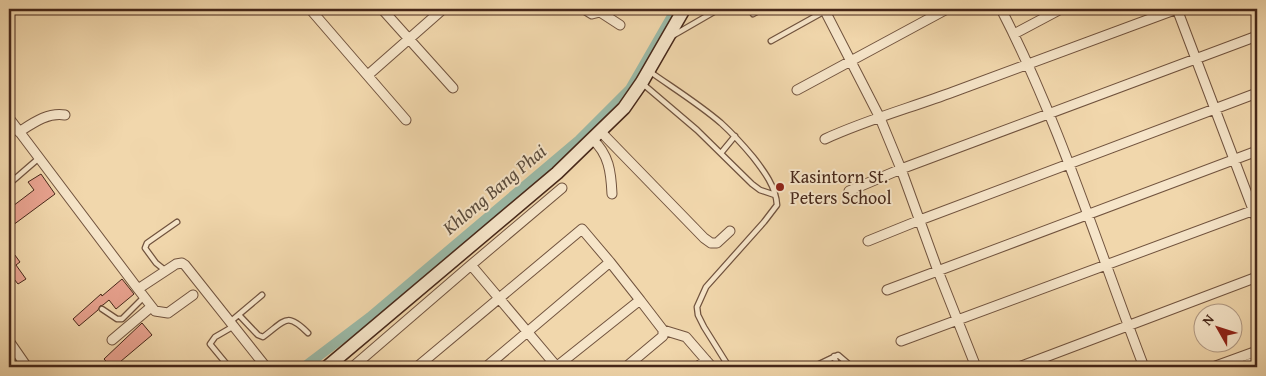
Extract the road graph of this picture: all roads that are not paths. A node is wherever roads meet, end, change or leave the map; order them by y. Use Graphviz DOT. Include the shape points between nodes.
graph roads {
  1 [pos="310,9"];
  2 [pos="382,9"];
  3 [pos="443,9"];
  4 [pos="584,9"];
  5 [pos="684,9"];
  6 [pos="719,9"];
  7 [pos="762,9"];
  8 [pos="947,9"];
  9 [pos="1001,9"];
  10 [pos="1061,9"];
  11 [pos="602,10"];
  12 [pos="826,10"];
  13 [pos="753,14"];
  14 [pos="620,25"];
  15 [pos="1014,34"];
  16 [pos="1257,36"];
  17 [pos="666,39"];
  18 [pos="408,40"];
  19 [pos="771,41"];
  20 [pos="1195,59"];
  21 [pos="851,60"];
  22 [pos="1028,64"];
  23 [pos="368,75"];
  24 [pos="645,76"];
  25 [pos="452,88"];
  26 [pos="797,90"];
  27 [pos="1257,94"];
  28 [pos="1216,109"];
  29 [pos="65,115"];
  30 [pos="1049,115"];
  31 [pos="9,118"];
  32 [pos="880,118"];
  33 [pos="406,120"];
  34 [pos="19,132"];
  35 [pos="596,135"];
  36 [pos="735,136"];
  37 [pos="825,139"];
  38 [pos="1257,151"];
  39 [pos="721,153"];
  40 [pos="39,158"];
  41 [pos="1234,160"];
  42 [pos="1068,166"];
  43 [pos="901,169"];
  44 [pos="9,184"];
  45 [pos="562,188"];
  46 [pos="850,191"];
  47 [pos="612,194"];
  48 [pos="775,195"];
  49 [pos="1255,209"];
  50 [pos="1087,215"];
  51 [pos="920,220"];
  52 [pos="1257,220"];
  53 [pos="177,222"];
  54 [pos="730,231"];
  55 [pos="868,241"];
  56 [pos="610,262"];
  57 [pos="471,264"];
  58 [pos="1106,266"];
  59 [pos="166,271"];
  60 [pos="938,271"];
  61 [pos="1257,277"];
  62 [pos="138,289"];
  63 [pos="887,290"];
  64 [pos="193,295"];
  65 [pos="262,295"];
  66 [pos="144,297"];
  67 [pos="500,298"];
  68 [pos="640,300"];
  69 [pos="151,307"];
  70 [pos="102,309"];
  71 [pos="239,314"];
  72 [pos="958,320"];
  73 [pos="232,324"];
  74 [pos="1128,326"];
  75 [pos="663,330"];
  76 [pos="528,331"];
  77 [pos="308,333"];
  78 [pos="112,340"];
  79 [pos="9,341"];
  80 [pos="901,341"];
  81 [pos="1257,350"];
  82 [pos="834,356"];
  83 [pos="1257,361"];
  84 [pos="709,364"];
  85 [pos="355,365"];
  86 [pos="27,367"];
  87 [pos="228,367"];
  88 [pos="266,367"];
  89 [pos="327,367"];
  90 [pos="417,367"];
  91 [pos="486,367"];
  92 [pos="557,367"];
  93 [pos="626,367"];
  94 [pos="698,367"];
  95 [pos="729,367"];
  96 [pos="813,367"];
  97 [pos="838,367"];
  98 [pos="852,367"];
  99 [pos="976,367"];
  100 [pos="1019,367"];
  101 [pos="1144,367"];
  102 [pos="1213,367"];
  103 [pos="1240,367"];
  1 -- 23 [label="street"];
  2 -- 18 [label="street"];
  3 -- 18 [label="street"];
  4 -- 11 [label="street" via="590,13"];
  5 -- 17 [label="street"];
  6 -- 17 [label="lane"];
  7 -- 13 [label="lane"];
  8 -- 21 [label="street"];
  9 -- 15 [label="street"];
  10 -- 15 [label="street"];
  11 -- 14 [label="street"];
  12 -- 19 [label="lane"];
  12 -- 21 [label="street"];
  15 -- 22 [label="street"];
  16 -- 20 [label="street"];
  17 -- 24 [label="street"];
  18 -- 23 [label="street"];
  18 -- 25 [label="street"];
  20 -- 22 [label="street" via="1176,9"];
  20 -- 28 [label="street"];
  20 -- 30 [label="street"];
  21 -- 26 [label="street"];
  21 -- 32 [label="street"];
  22 -- 30 [label="street"];
  22 -- 32 [label="street"];
  23 -- 33 [label="street"];
  24 -- 35 [label="street" via="624,108"];
  24 -- 36 [label="lane" via="720,122"];
  24 -- 39 [label="lane"];
  27 -- 28 [label="street"];
  28 -- 41 [label="street"];
  28 -- 42 [label="street"];
  29 -- 34 [label="street" via="51,115"];
  30 -- 42 [label="street"];
  30 -- 43 [label="street"];
  31 -- 34 [label="street"];
  32 -- 37 [label="street"];
  32 -- 43 [label="street"];
  34 -- 40 [label="street"];
  35 -- 47 [label="street" via="607,157"];
  35 -- 54 [label="street" via="704,238 717,243"];
  35 -- 89 [label="street" via="557,173"];
  36 -- 39 [label="lane"];
  36 -- 48 [label="lane" via="763,170"];
  38 -- 41 [label="street"];
  39 -- 48 [label="lane" via="760,190"];
  40 -- 44 [label="lane"];
  40 -- 62 [label="street"];
  41 -- 49 [label="street"];
  41 -- 50 [label="street"];
  42 -- 50 [label="street"];
  42 -- 51 [label="street"];
  43 -- 46 [label="street"];
  43 -- 51 [label="street"];
  45 -- 57 [label="street"];
  48 -- 95 [label="lane" via="775,209 706,287 698,307 704,327"];
  49 -- 52 [label="street"];
  49 -- 58 [label="street"];
  50 -- 58 [label="street"];
  50 -- 60 [label="street"];
  51 -- 55 [label="street"];
  51 -- 60 [label="street"];
  53 -- 59 [label="lane" via="147,243 145,248"];
  56 -- 67 [label="street" via="582,229"];
  56 -- 68 [label="street"];
  56 -- 76 [label="street"];
  57 -- 67 [label="street"];
  57 -- 85 [label="street"];
  58 -- 72 [label="street"];
  58 -- 74 [label="street"];
  59 -- 62 [label="street"];
  59 -- 73 [label="street" via="176,264 185,265"];
  60 -- 63 [label="street"];
  60 -- 72 [label="street"];
  61 -- 74 [label="street"];
  62 -- 66 [label="street"];
  64 -- 69 [label="street" via="168,313"];
  65 -- 71 [label="lane"];
  66 -- 69 [label="street"];
  66 -- 70 [label="lane" via="122,319"];
  67 -- 76 [label="street"];
  67 -- 90 [label="street"];
  68 -- 75 [label="street"];
  68 -- 92 [label="street"];
  69 -- 78 [label="street"];
  71 -- 73 [label="lane"];
  71 -- 77 [label="lane" via="263,337 292,319"];
  72 -- 80 [label="street"];
  72 -- 99 [label="street"];
  73 -- 87 [label="lane" via="210,344"];
  73 -- 88 [label="street"];
  74 -- 100 [label="street"];
  74 -- 101 [label="street"];
  75 -- 84 [label="street" via="686,337"];
  75 -- 93 [label="street" via="663,336"];
  76 -- 91 [label="street"];
  76 -- 92 [label="street"];
  79 -- 86 [label="street"];
  81 -- 102 [label="street"];
  82 -- 96 [label="lane"];
  82 -- 97 [label="lane"];
  82 -- 98 [label="lane" via="840,356"];
  83 -- 103 [label="street"];
  84 -- 94 [label="street"];
}
